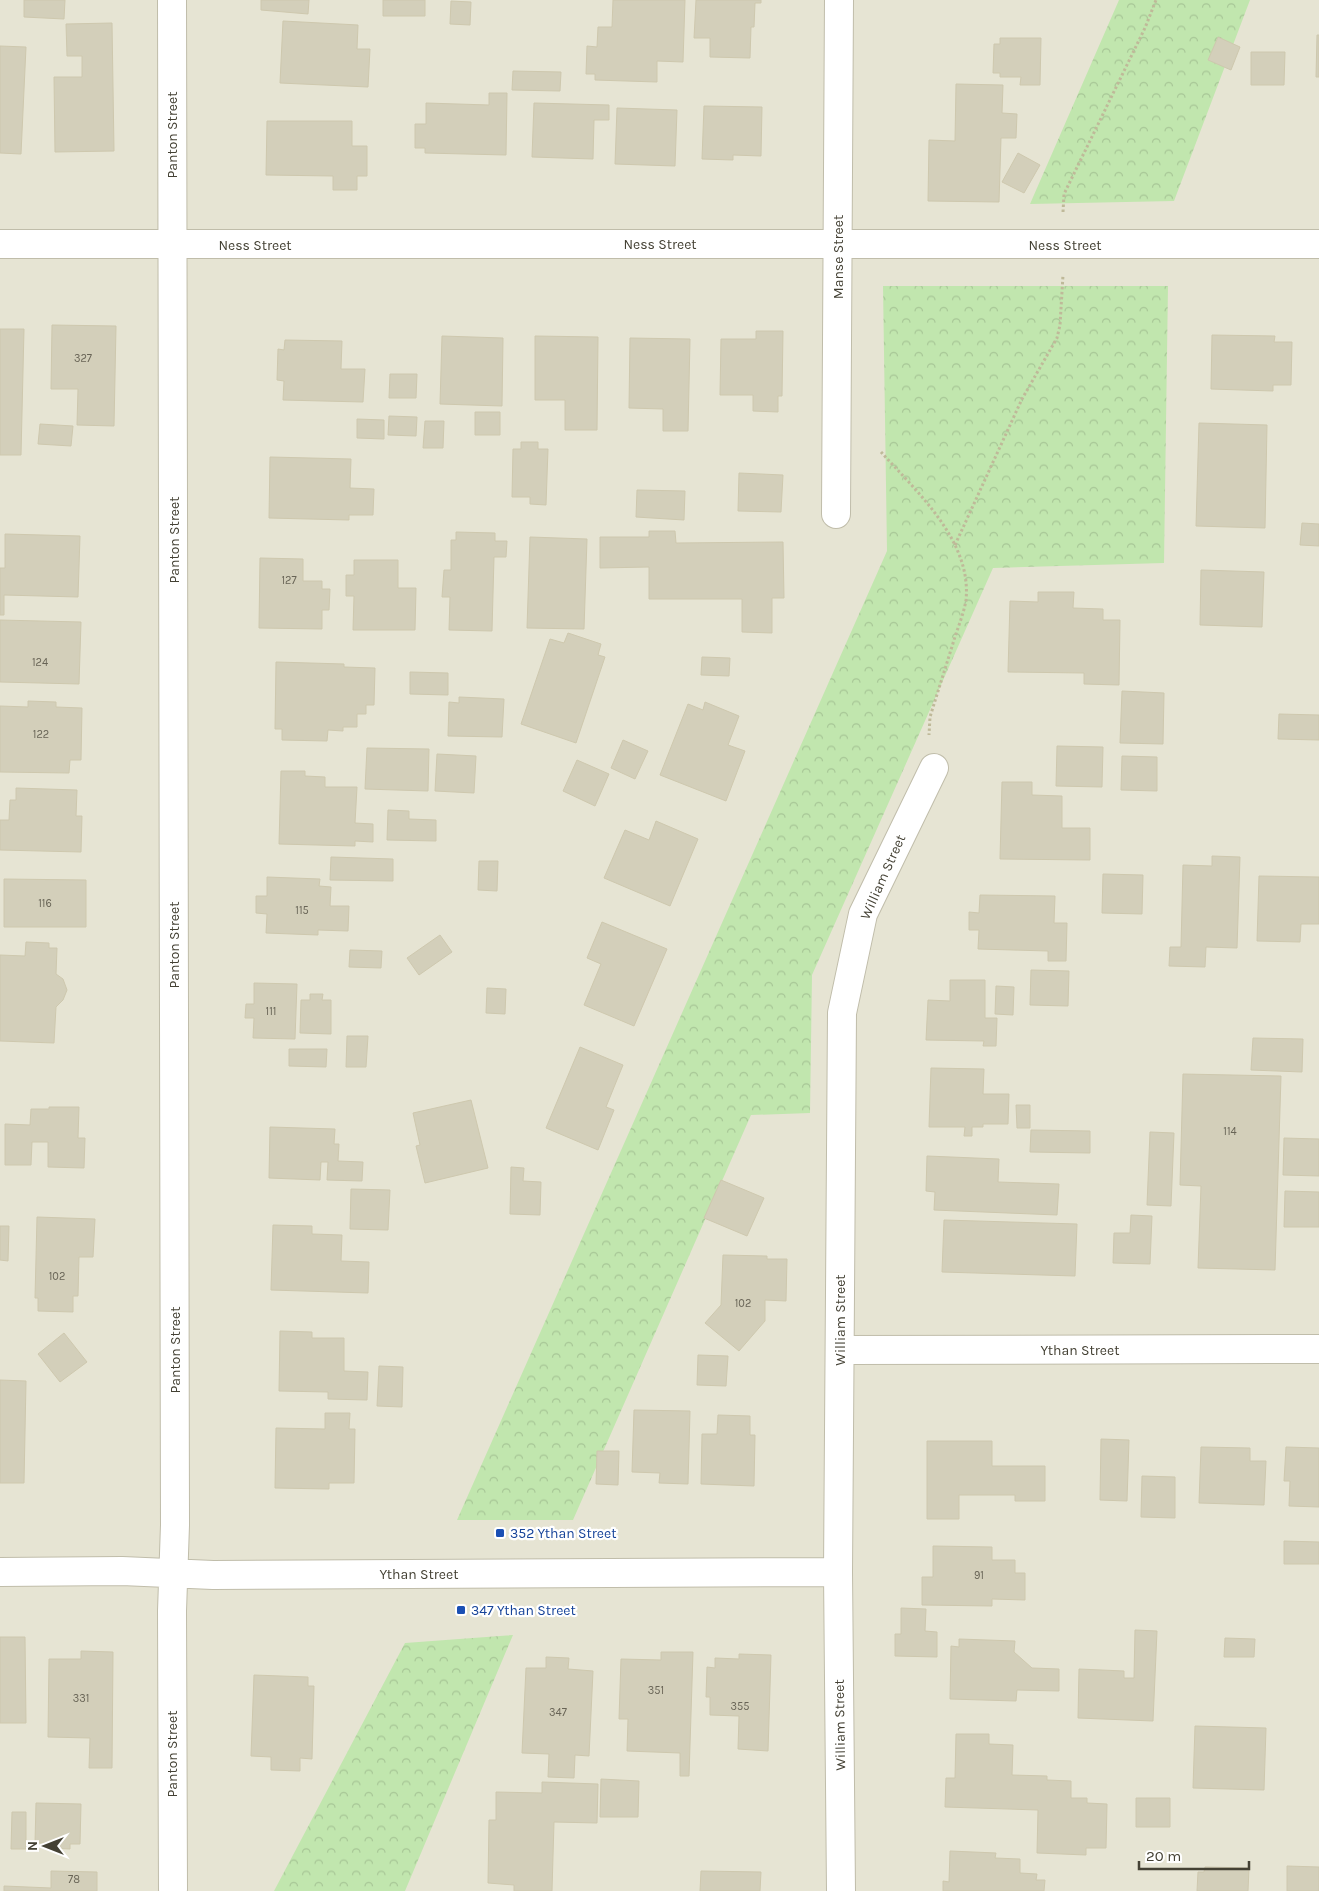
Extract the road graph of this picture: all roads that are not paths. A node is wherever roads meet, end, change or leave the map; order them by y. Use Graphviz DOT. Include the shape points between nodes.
graph roads {
  1 [pos="172,0"];
  2 [pos="839,0"];
  3 [pos="0,244"];
  4 [pos="838,244"];
  5 [pos="1319,244"];
  6 [pos="172,245"];
  7 [pos="836,514"];
  8 [pos="934,768"];
  9 [pos="1319,1349"];
  10 [pos="840,1350"];
  11 [pos="0,1572"];
  12 [pos="838,1572"];
  13 [pos="173,1574"];
  14 [pos="173,1889"];
  15 [pos="841,1891"];
  1 -- 6 [label="street, Panton Street"];
  2 -- 4 [label="street, Manse Street"];
  3 -- 6 [label="street, Ness Street"];
  4 -- 5 [label="street, Ness Street"];
  4 -- 6 [label="street, Ness Street"];
  4 -- 7 [label="street, Manse Street"];
  6 -- 13 [label="street, Panton Street" via="176,1506"];
  8 -- 10 [label="street, William Street" via="863,914 842,1013"];
  9 -- 10 [label="street, Ythan Street"];
  10 -- 12 [label="street, William Street"];
  11 -- 13 [label="street, Ythan Street"];
  12 -- 13 [label="street, Ythan Street"];
  12 -- 15 [label="street, William Street"];
  13 -- 14 [label="street, Panton Street"];
}
